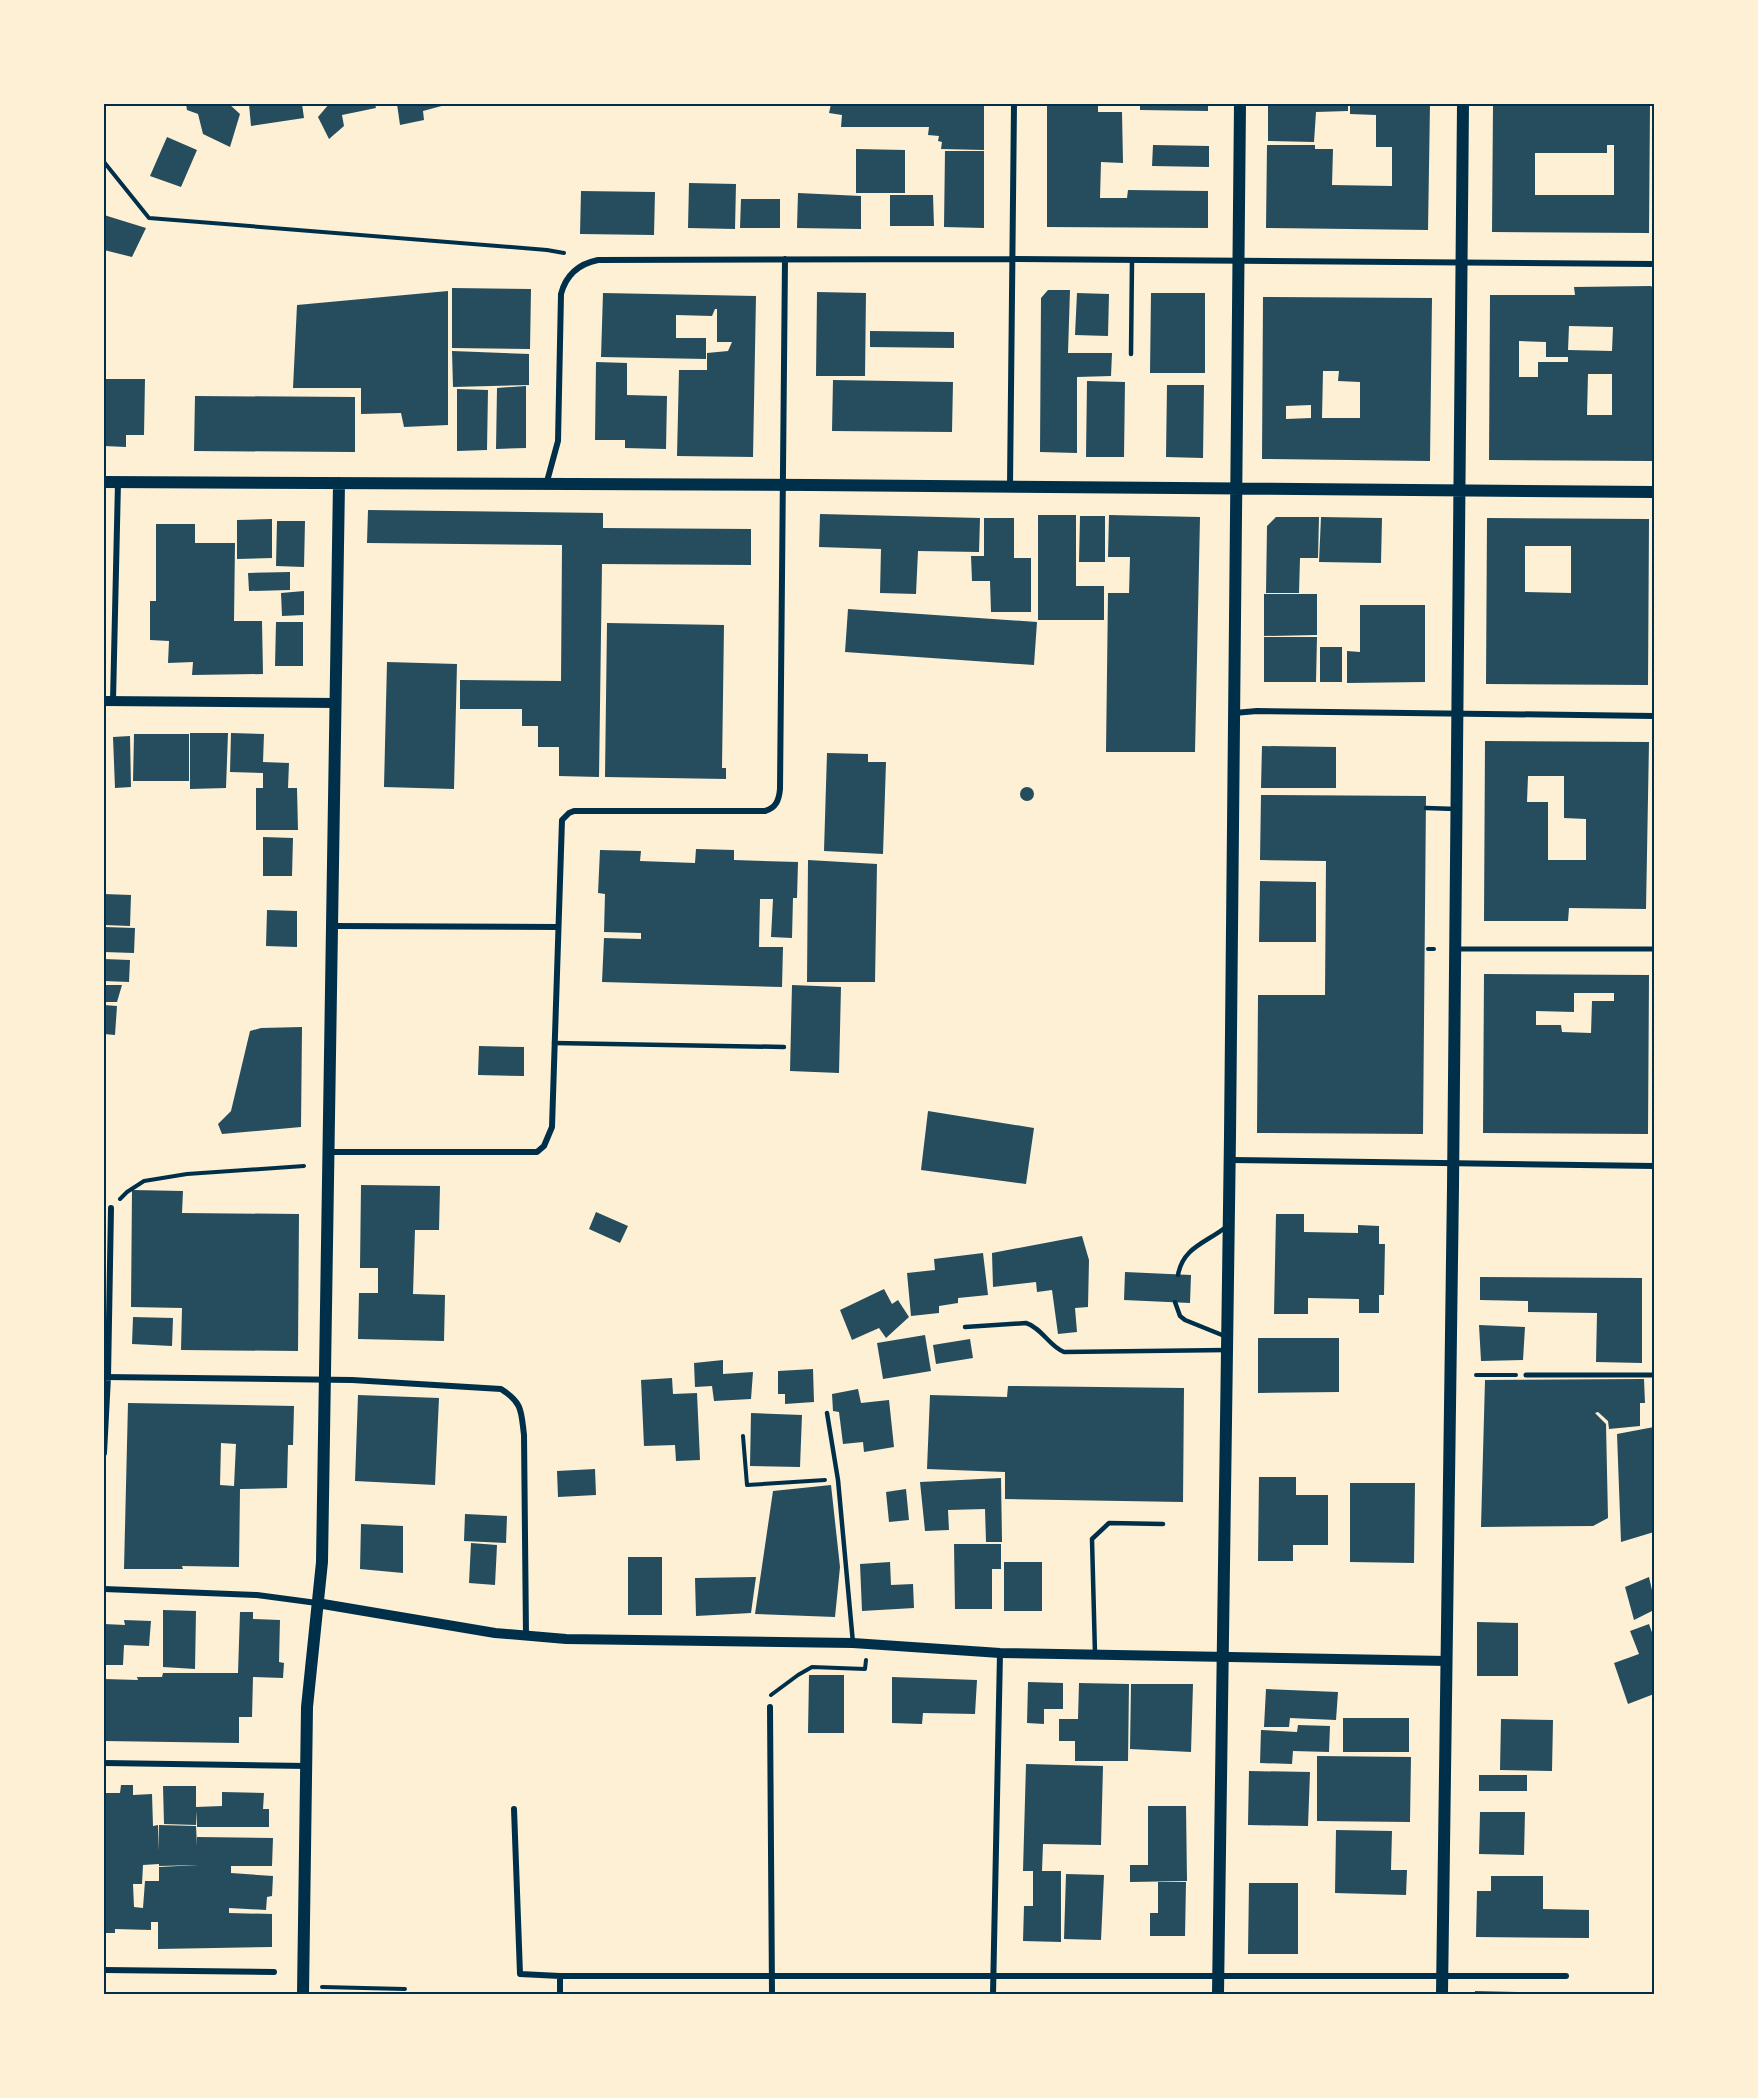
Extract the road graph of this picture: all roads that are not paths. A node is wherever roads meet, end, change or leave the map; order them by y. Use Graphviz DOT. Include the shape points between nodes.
graph roads {
  1 [pos="1014,104"];
  2 [pos="1240,104"];
  3 [pos="1463,104"];
  4 [pos="785,258"];
  5 [pos="1012,259"];
  6 [pos="1132,260"];
  7 [pos="1238,261"];
  8 [pos="1461,262"];
  9 [pos="1654,264"];
  10 [pos="1131,354"];
  11 [pos="104,482"];
  12 [pos="118,482"];
  13 [pos="339,483"];
  14 [pos="546,485"];
  15 [pos="783,485"];
  16 [pos="1010,486"];
  17 [pos="1236,488"];
  18 [pos="1459,490"];
  19 [pos="1654,492"];
  20 [pos="108,701"];
  21 [pos="336,703"];
  22 [pos="1234,713"];
  23 [pos="1457,714"];
  24 [pos="1654,716"];
  25 [pos="1426,808"];
  26 [pos="1456,809"];
  27 [pos="333,926"];
  28 [pos="557,927"];
  29 [pos="1455,949"];
  30 [pos="1654,949"];
  31 [pos="554,1043"];
  32 [pos="784,1047"];
  33 [pos="330,1152"];
  34 [pos="1230,1160"];
  35 [pos="1453,1163"];
  36 [pos="1654,1166"];
  37 [pos="111,1208"];
  38 [pos="1228,1226"];
  39 [pos="1178,1275"];
  40 [pos="1175,1302"];
  41 [pos="965,1327"];
  42 [pos="1227,1337"];
  43 [pos="1227,1350"];
  44 [pos="1526,1375"];
  45 [pos="1654,1375"];
  46 [pos="106,1377"];
  47 [pos="326,1379"];
  48 [pos="827,1413"];
  49 [pos="104,1453"];
  50 [pos="1164,1524"];
  51 [pos="104,1589"];
  52 [pos="317,1603"];
  53 [pos="526,1636"];
  54 [pos="853,1643"];
  55 [pos="1000,1653"];
  56 [pos="1095,1654"];
  57 [pos="1223,1657"];
  58 [pos="1447,1661"];
  59 [pos="770,1707"];
  60 [pos="104,1763"];
  61 [pos="308,1766"];
  62 [pos="514,1809"];
  63 [pos="104,1970"];
  64 [pos="274,1972"];
  65 [pos="560,1976"];
  66 [pos="772,1976"];
  67 [pos="993,1976"];
  68 [pos="1443,1976"];
  69 [pos="1566,1976"];
  70 [pos="1219,1977"];
  71 [pos="303,1995"];
  72 [pos="560,1995"];
  73 [pos="772,1995"];
  74 [pos="993,1995"];
  75 [pos="1218,1995"];
  76 [pos="1442,1995"];
  1 -- 5 [label="street"];
  2 -- 7 [label="main road"];
  3 -- 8 [label="main road"];
  4 -- 5 [label="street"];
  4 -- 14 [label="street" via="598,260 576,268 561,294 558,441"];
  4 -- 15 [label="street"];
  5 -- 6 [label="street"];
  5 -- 16 [label="street"];
  6 -- 7 [label="street"];
  6 -- 10 [label="lane"];
  7 -- 8 [label="street"];
  7 -- 17 [label="main road"];
  8 -- 9 [label="street"];
  8 -- 18 [label="main road"];
  11 -- 12 [label="main road"];
  12 -- 13 [label="main road"];
  12 -- 20 [label="street"];
  13 -- 14 [label="main road"];
  13 -- 21 [label="main road"];
  14 -- 15 [label="main road"];
  15 -- 16 [label="main road"];
  15 -- 28 [label="street" via="778,801 765,811 574,812 565,816 561,825"];
  16 -- 17 [label="main road"];
  17 -- 18 [label="main road"];
  17 -- 22 [label="main road"];
  18 -- 19 [label="main road"];
  18 -- 23 [label="main road"];
  20 -- 21 [label="street"];
  21 -- 27 [label="main road"];
  22 -- 23 [label="street"];
  22 -- 34 [label="main road"];
  23 -- 24 [label="street"];
  23 -- 26 [label="main road"];
  25 -- 26 [label="lane"];
  26 -- 29 [label="main road"];
  27 -- 28 [label="street"];
  27 -- 33 [label="main road"];
  28 -- 31 [label="street"];
  29 -- 30 [label="street"];
  29 -- 35 [label="main road"];
  31 -- 32 [label="lane"];
  31 -- 33 [label="street" via="552,1127 537,1152"];
  33 -- 47 [label="main road"];
  34 -- 35 [label="street"];
  34 -- 38 [label="main road"];
  35 -- 36 [label="street"];
  35 -- 58 [label="main road"];
  37 -- 46 [label="street"];
  38 -- 39 [label="lane" via="1185,1255"];
  38 -- 42 [label="main road"];
  40 -- 42 [label="lane" via="1185,1320"];
  41 -- 43 [label="lane" via="1026,1323 1064,1352"];
  42 -- 43 [label="main road"];
  43 -- 57 [label="main road"];
  44 -- 45 [label="street"];
  46 -- 47 [label="street"];
  46 -- 49 [label="street"];
  47 -- 52 [label="main road" via="322,1562"];
  47 -- 53 [label="street" via="501,1389 521,1407"];
  48 -- 54 [label="lane" via="838,1480"];
  50 -- 56 [label="lane" via="1108,1523 1092,1539"];
  51 -- 52 [label="street" via="257,1595"];
  52 -- 53 [label="street"];
  52 -- 61 [label="main road" via="307,1707"];
  53 -- 54 [label="street" via="607,1641"];
  54 -- 55 [label="street"];
  55 -- 56 [label="street"];
  55 -- 67 [label="street"];
  56 -- 57 [label="street"];
  57 -- 58 [label="street"];
  57 -- 70 [label="main road"];
  58 -- 68 [label="main road"];
  59 -- 66 [label="street"];
  60 -- 61 [label="street"];
  61 -- 71 [label="main road"];
  62 -- 65 [label="street" via="520,1974"];
  63 -- 64 [label="street"];
  65 -- 66 [label="street"];
  65 -- 72 [label="street"];
  66 -- 67 [label="street"];
  66 -- 73 [label="street"];
  67 -- 70 [label="street"];
  67 -- 74 [label="street"];
  68 -- 69 [label="street"];
  68 -- 70 [label="street"];
  68 -- 76 [label="main road"];
  70 -- 75 [label="main road"];
}
